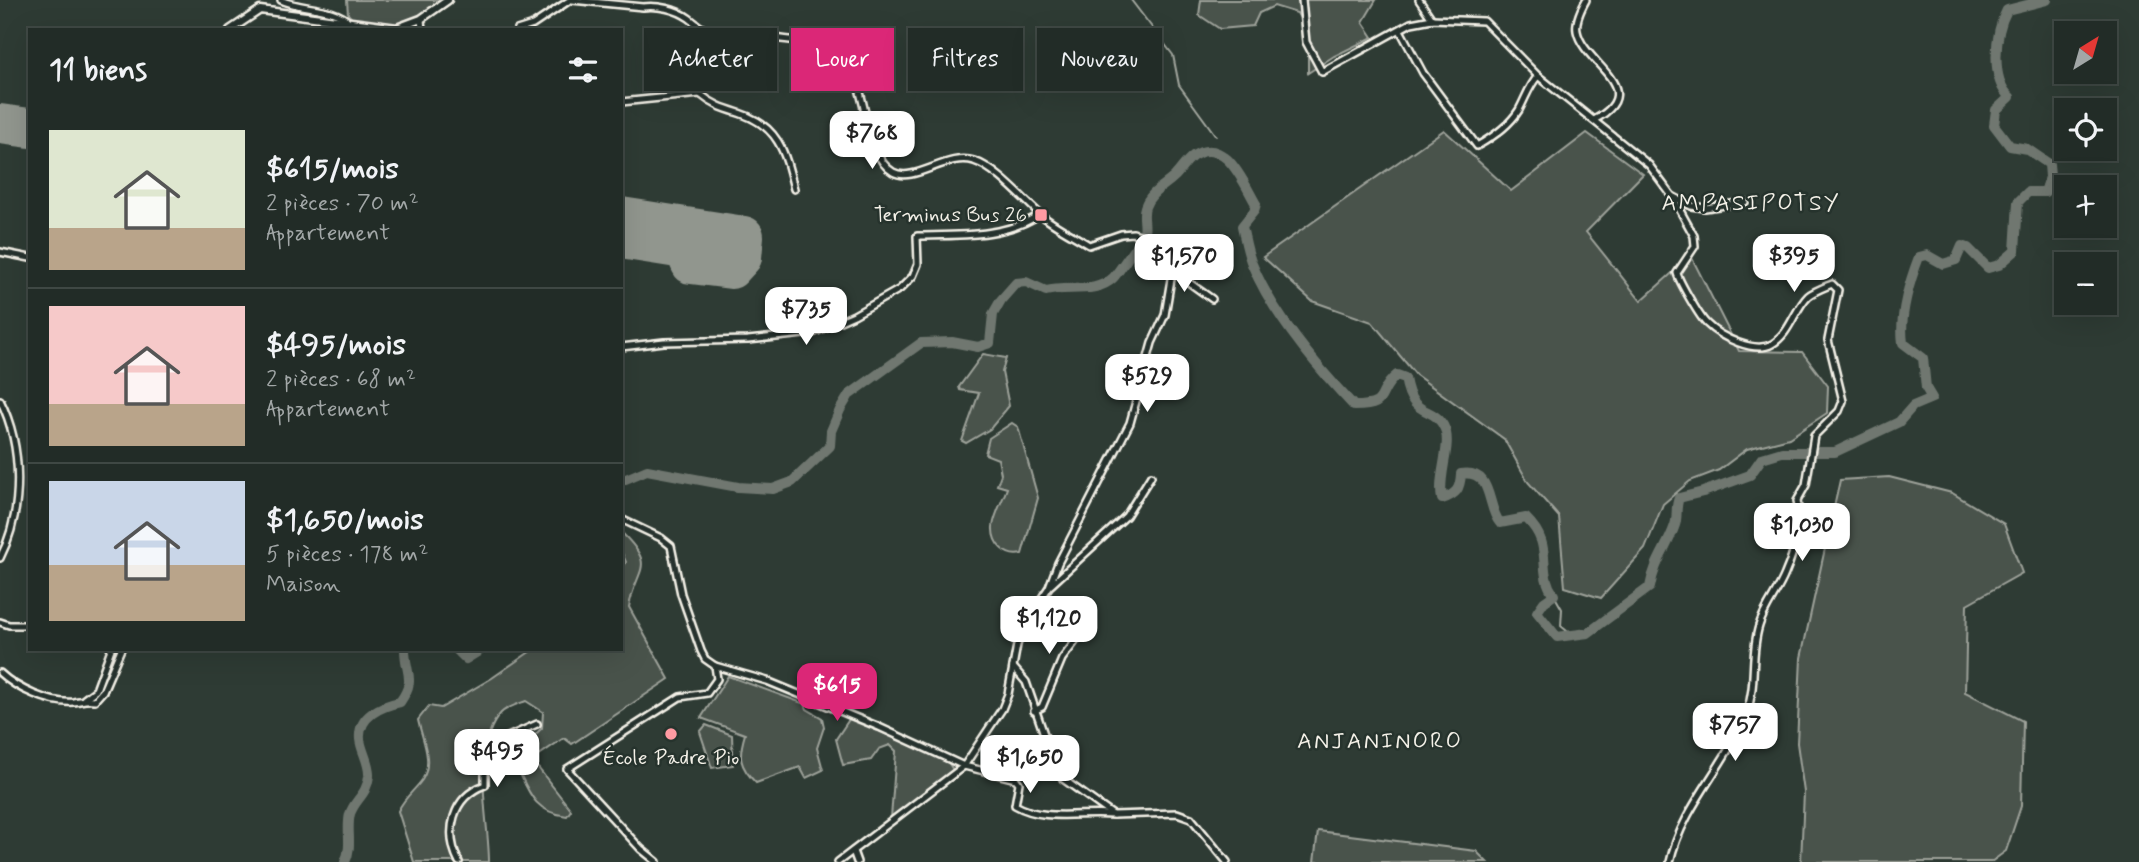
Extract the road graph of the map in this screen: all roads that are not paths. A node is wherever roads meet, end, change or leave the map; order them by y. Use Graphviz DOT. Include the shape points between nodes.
graph roads {
  1 [pos="281,0"];
  2 [pos="448,0"];
  3 [pos="571,0"];
  4 [pos="659,0"];
  5 [pos="1302,0"];
  6 [pos="1419,0"];
  7 [pos="1586,0"];
  8 [pos="660,8"];
  9 [pos="421,19"];
  10 [pos="1433,19"];
  11 [pos="351,24"];
  12 [pos="233,28"];
  13 [pos="390,28"];
  14 [pos="402,28"];
  15 [pos="422,28"];
  16 [pos="523,28"];
  17 [pos="703,28"];
  18 [pos="1400,30"];
  19 [pos="777,39"];
  20 [pos="1538,76"];
  21 [pos="702,91"];
  22 [pos="700,94"];
  23 [pos="623,102"];
  24 [pos="1594,120"];
  25 [pos="794,189"];
  26 [pos="1672,196"];
  27 [pos="1745,202"];
  28 [pos="1040,214"];
  29 [pos="0,252"];
  30 [pos="28,258"];
  31 [pos="1170,269"];
  32 [pos="1212,299"];
  33 [pos="623,347"];
  34 [pos="0,400"];
  35 [pos="1151,477"];
  36 [pos="623,520"];
  37 [pos="0,558"];
  38 [pos="1058,563"];
  39 [pos="1070,570"];
  40 [pos="1049,587"];
  41 [pos="0,622"];
  42 [pos="28,625"];
  43 [pos="1087,625"];
  44 [pos="110,651"];
  45 [pos="120,651"];
  46 [pos="715,666"];
  47 [pos="1013,667"];
  48 [pos="0,673"];
  49 [pos="84,699"];
  50 [pos="1034,711"];
  51 [pos="537,724"];
  52 [pos="964,765"];
  53 [pos="1112,815"];
  54 [pos="853,851"];
  55 [pos="459,862"];
  56 [pos="657,862"];
  57 [pos="838,862"];
  58 [pos="858,862"];
  59 [pos="1227,862"];
  60 [pos="1670,862"];
  1 -- 11 [label="street" via="339,15"];
  2 -- 9 [label="street"];
  3 -- 8 [label="street"];
  3 -- 16 [label="street"];
  4 -- 8 [label="street"];
  5 -- 18 [label="street" via="1306,42 1322,72"];
  6 -- 10 [label="street"];
  7 -- 24 [label="street" via="1577,31 1585,50 1615,83 1615,103"];
  8 -- 17 [label="street" via="682,14"];
  9 -- 14 [label="street"];
  9 -- 15 [label="street"];
  10 -- 18 [label="street"];
  10 -- 20 [label="street" via="1484,21"];
  11 -- 12 [label="street" via="260,10"];
  11 -- 13 [label="street"];
  18 -- 20 [label="street" via="1423,72 1477,146 1508,124"];
  19 -- 28 [label="street" via="825,44 841,52 865,105 880,160 894,173 906,175 961,157 978,162"];
  20 -- 24 [label="street"];
  21 -- 22 [label="street"];
  22 -- 23 [label="street"];
  22 -- 25 [label="street" via="712,105 757,120 770,131 784,149"];
  24 -- 26 [label="street" via="1649,165"];
  26 -- 27 [label="street" via="1705,208"];
  26 -- 60 [label="street" via="1695,246 1677,273 1680,284 1705,324 1720,333 1758,348 1771,345 1808,296 1832,284 1838,290 1828,340 1843,401 1814,436 1785,574 1759,624 1748,709 1729,750 1680,830"];
  28 -- 31 [label="street" via="1089,245 1121,234 1149,238"];
  28 -- 33 [label="street" via="1027,223 994,231 917,236 918,264 900,289 813,332"];
  29 -- 30 [label="street"];
  31 -- 32 [label="street"];
  31 -- 38 [label="street" via="1165,315 1152,343 1130,423"];
  34 -- 37 [label="street" via="11,422 16,454 16,508"];
  35 -- 39 [label="street" via="1126,516"];
  36 -- 46 [label="street" via="671,546 681,594 701,650"];
  38 -- 39 [label="street"];
  38 -- 40 [label="street"];
  39 -- 40 [label="street"];
  40 -- 47 [label="street" via="1024,625"];
  41 -- 42 [label="street"];
  43 -- 50 [label="street" via="1062,659 1042,707"];
  44 -- 49 [label="street" via="96,690"];
  45 -- 49 [label="street" via="103,691 95,700"];
  46 -- 52 [label="street" via="767,681"];
  46 -- 56 [label="street" via="717,680 708,693 680,697 567,769"];
  47 -- 50 [label="street" via="1026,682"];
  47 -- 52 [label="street" via="1002,709"];
  48 -- 49 [label="street" via="48,699"];
  50 -- 53 [label="street" via="1063,779"];
  51 -- 55 [label="street" via="485,747 485,785 472,790 451,823 452,848"];
  52 -- 53 [label="street" via="1016,779 1015,805 1027,813"];
  52 -- 54 [label="street"];
  53 -- 59 [label="street" via="1177,813 1191,818"];
  54 -- 57 [label="street"];
  54 -- 58 [label="street"];
}
